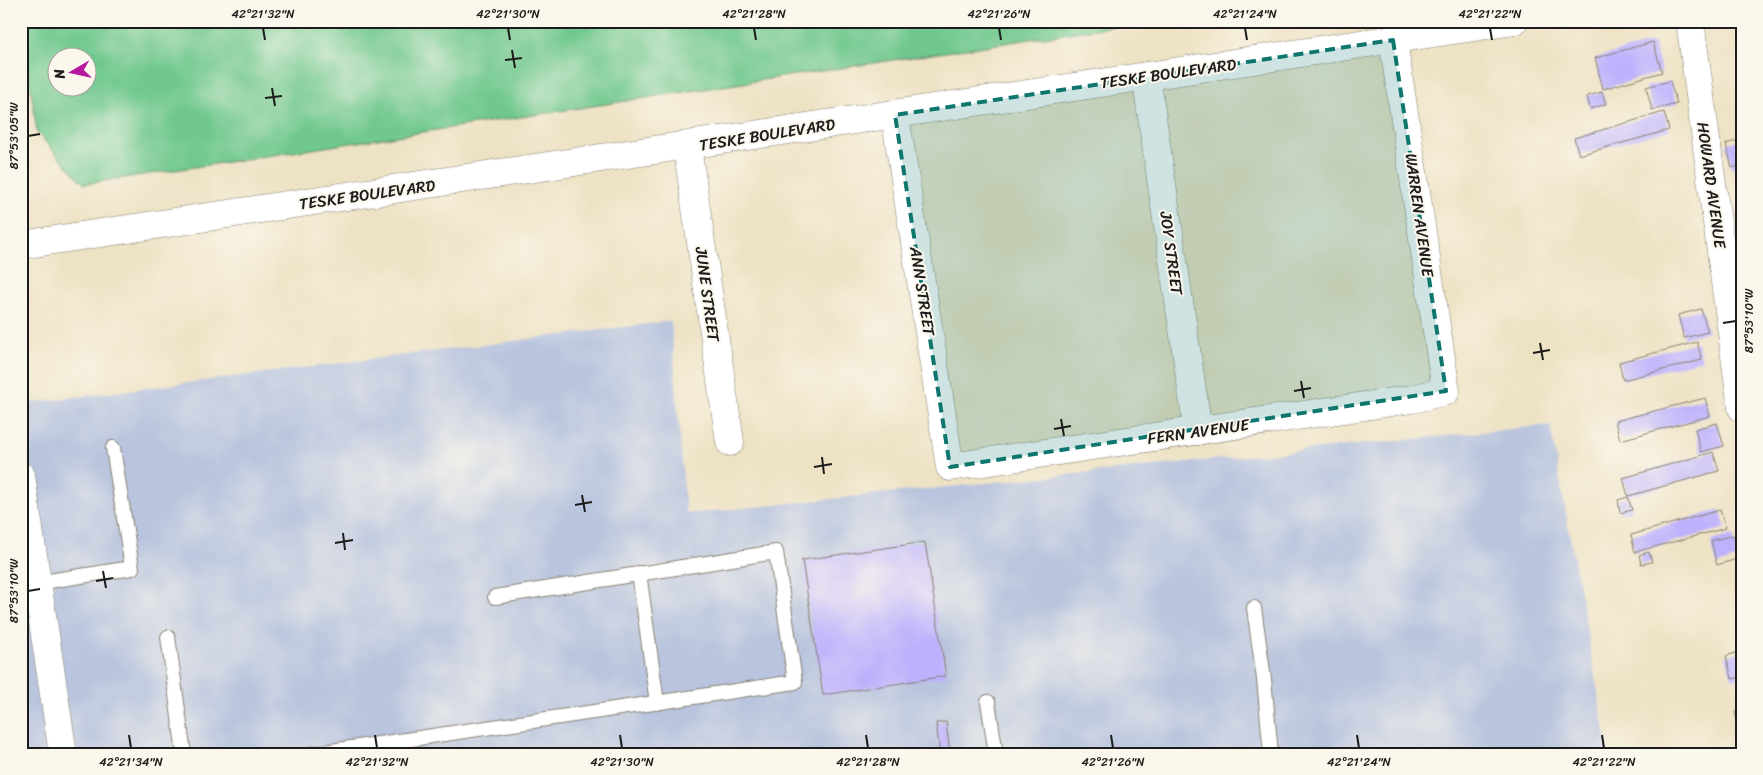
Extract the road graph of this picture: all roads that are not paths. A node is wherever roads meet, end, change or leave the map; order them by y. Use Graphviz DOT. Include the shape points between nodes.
graph roads {
  1 [pos="1514,21"];
  2 [pos="1690,21"];
  3 [pos="1393,40"];
  4 [pos="1146,76"];
  5 [pos="895,115"];
  6 [pos="687,146"];
  7 [pos="21,245"];
  8 [pos="1446,391"];
  9 [pos="1742,408"];
  10 [pos="1198,431"];
  11 [pos="730,442"];
  12 [pos="114,448"];
  13 [pos="950,468"];
  14 [pos="21,476"];
  15 [pos="30,569"];
  16 [pos="639,573"];
  17 [pos="495,597"];
  18 [pos="1254,608"];
  19 [pos="168,636"];
  20 [pos="988,702"];
  21 [pos="657,703"];
  22 [pos="63,754"];
  23 [pos="184,754"];
  24 [pos="310,754"];
  25 [pos="996,754"];
  26 [pos="1271,754"];
  1 -- 3 [label="street, TESKE BOULEVARD"];
  2 -- 9 [label="street, HOWARD AVENUE"];
  3 -- 4 [label="street, TESKE BOULEVARD"];
  3 -- 8 [label="street, WARREN AVENUE"];
  4 -- 5 [label="street, TESKE BOULEVARD"];
  4 -- 10 [label="street, JOY STREET"];
  5 -- 6 [label="street, TESKE BOULEVARD"];
  5 -- 13 [label="street, ANN STREET"];
  6 -- 7 [label="street, TESKE BOULEVARD"];
  6 -- 11 [label="street, JUNE STREET"];
  8 -- 10 [label="street, FERN AVENUE"];
  10 -- 13 [label="street, FERN AVENUE"];
  12 -- 15 [label="lane" via="132,568"];
  14 -- 15 [label="street"];
  15 -- 22 [label="street"];
  16 -- 17 [label="lane"];
  16 -- 21 [label="lane"];
  16 -- 21 [label="lane" via="776,552 796,682"];
  18 -- 26 [label="lane"];
  19 -- 23 [label="lane"];
  20 -- 25 [label="lane"];
  21 -- 24 [label="lane"];
}
